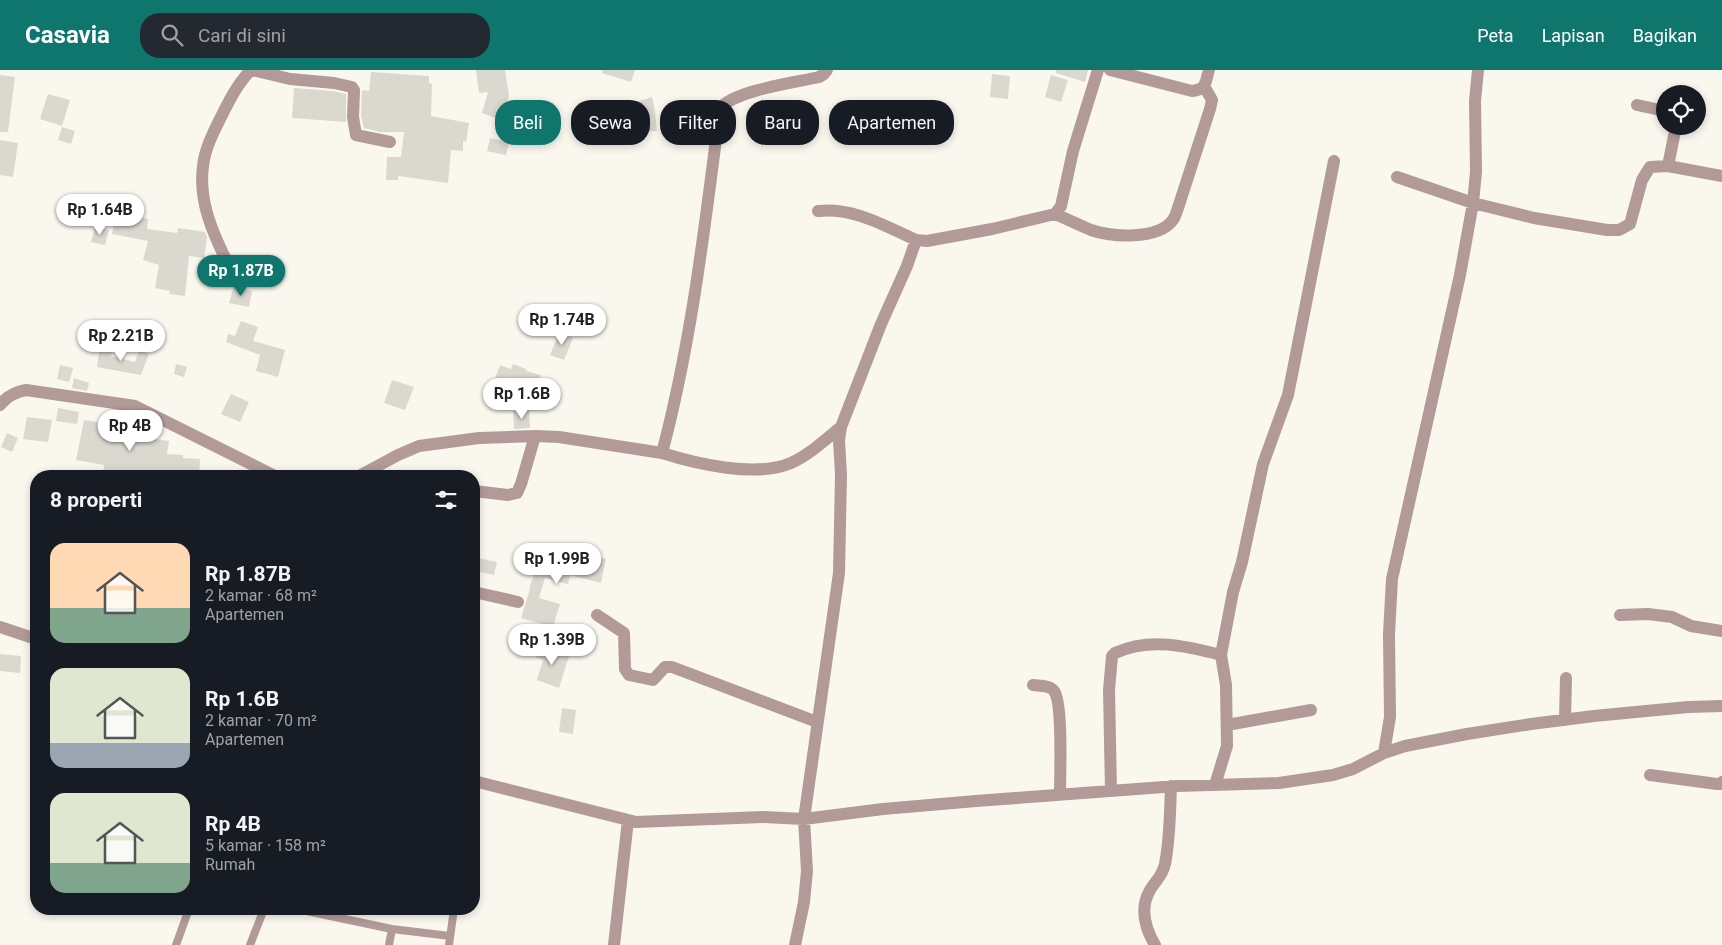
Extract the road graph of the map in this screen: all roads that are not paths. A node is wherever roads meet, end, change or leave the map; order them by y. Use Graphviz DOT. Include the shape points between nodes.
graph roads {
  1 [pos="252,70"];
  2 [pos="827,70"];
  3 [pos="1098,70"];
  4 [pos="1110,70"];
  5 [pos="1209,70"];
  6 [pos="1478,70"];
  7 [pos="1204,86"];
  8 [pos="1637,105"];
  9 [pos="1656,109"];
  10 [pos="1674,135"];
  11 [pos="390,142"];
  12 [pos="1334,161"];
  13 [pos="1668,166"];
  14 [pos="1722,176"];
  15 [pos="1398,177"];
  16 [pos="1473,203"];
  17 [pos="818,211"];
  18 [pos="1055,214"];
  19 [pos="916,240"];
  20 [pos="230,268"];
  21 [pos="0,404"];
  22 [pos="841,427"];
  23 [pos="535,436"];
  24 [pos="662,453"];
  25 [pos="263,470"];
  26 [pos="370,470"];
  27 [pos="480,492"];
  28 [pos="480,593"];
  29 [pos="518,602"];
  30 [pos="597,615"];
  31 [pos="1620,615"];
  32 [pos="0,627"];
  33 [pos="1722,631"];
  34 [pos="30,637"];
  35 [pos="1221,655"];
  36 [pos="1566,678"];
  37 [pos="1033,685"];
  38 [pos="1722,706"];
  39 [pos="1311,710"];
  40 [pos="1565,720"];
  41 [pos="817,722"];
  42 [pos="1227,725"];
  43 [pos="1384,753"];
  44 [pos="1650,774"];
  45 [pos="1722,782"];
  46 [pos="480,784"];
  47 [pos="1215,785"];
  48 [pos="1171,786"];
  49 [pos="1110,791"];
  50 [pos="1060,794"];
  51 [pos="804,819"];
  52 [pos="628,820"];
  53 [pos="187,915"];
  54 [pos="262,915"];
  55 [pos="326,915"];
  56 [pos="453,915"];
  57 [pos="392,929"];
  58 [pos="450,936"];
  59 [pos="176,945"];
  60 [pos="250,945"];
  61 [pos="389,945"];
  62 [pos="448,945"];
  63 [pos="614,945"];
  64 [pos="795,945"];
  65 [pos="1155,945"];
  1 -- 11 [label="street" via="290,79 352,87 356,135"];
  1 -- 20 [label="street" via="243,77 230,98 203,164 202,184 207,216"];
  2 -- 24 [label="street" via="819,77 740,95 720,108 679,389"];
  3 -- 18 [label="street" via="1073,150 1061,206"];
  4 -- 7 [label="street" via="1192,91"];
  5 -- 7 [label="street"];
  6 -- 16 [label="street"];
  7 -- 18 [label="street" via="1212,100 1210,109 1172,222 1142,235 1115,235 1092,230"];
  8 -- 9 [label="street"];
  10 -- 13 [label="street"];
  12 -- 35 [label="street" via="1288,395 1263,464"];
  13 -- 14 [label="street"];
  13 -- 16 [label="street" via="1650,167 1642,180 1630,224 1618,230 1543,220"];
  15 -- 16 [label="street"];
  16 -- 43 [label="street" via="1392,579 1390,716"];
  17 -- 19 [label="street" via="856,214"];
  18 -- 19 [label="street" via="928,241"];
  19 -- 22 [label="street"];
  21 -- 25 [label="street" via="17,392 26,390 135,406"];
  22 -- 24 [label="street" via="815,449 777,467 732,469"];
  22 -- 41 [label="street" via="839,573"];
  23 -- 24 [label="street"];
  23 -- 26 [label="street" via="479,438 419,446"];
  23 -- 27 [label="street" via="516,492"];
  28 -- 29 [label="street"];
  30 -- 41 [label="street" via="624,633 625,669 629,675 653,680 665,667 672,667"];
  31 -- 33 [label="street" via="1672,617 1690,626"];
  32 -- 34 [label="street"];
  35 -- 42 [label="street"];
  35 -- 49 [label="street" via="1151,643 1112,656"];
  36 -- 40 [label="street"];
  37 -- 50 [label="street" via="1051,688 1056,693 1060,723"];
  38 -- 40 [label="street" via="1688,706"];
  39 -- 42 [label="street"];
  40 -- 43 [label="street" via="1467,734"];
  41 -- 51 [label="street"];
  42 -- 47 [label="street" via="1227,746"];
  43 -- 47 [label="street" via="1353,770 1333,776"];
  44 -- 45 [label="street" via="1717,784"];
  46 -- 52 [label="street"];
  47 -- 48 [label="street"];
  48 -- 49 [label="street"];
  48 -- 65 [label="street" via="1163,873 1150,890 1144,906 1145,926"];
  49 -- 50 [label="street"];
  50 -- 51 [label="street"];
  51 -- 52 [label="street"];
  51 -- 64 [label="street" via="807,871"];
  52 -- 63 [label="street"];
  53 -- 59 [label="lane"];
  54 -- 60 [label="lane"];
  55 -- 57 [label="lane"];
  56 -- 58 [label="lane"];
  57 -- 58 [label="lane"];
  57 -- 61 [label="lane"];
  58 -- 62 [label="lane"];
}
